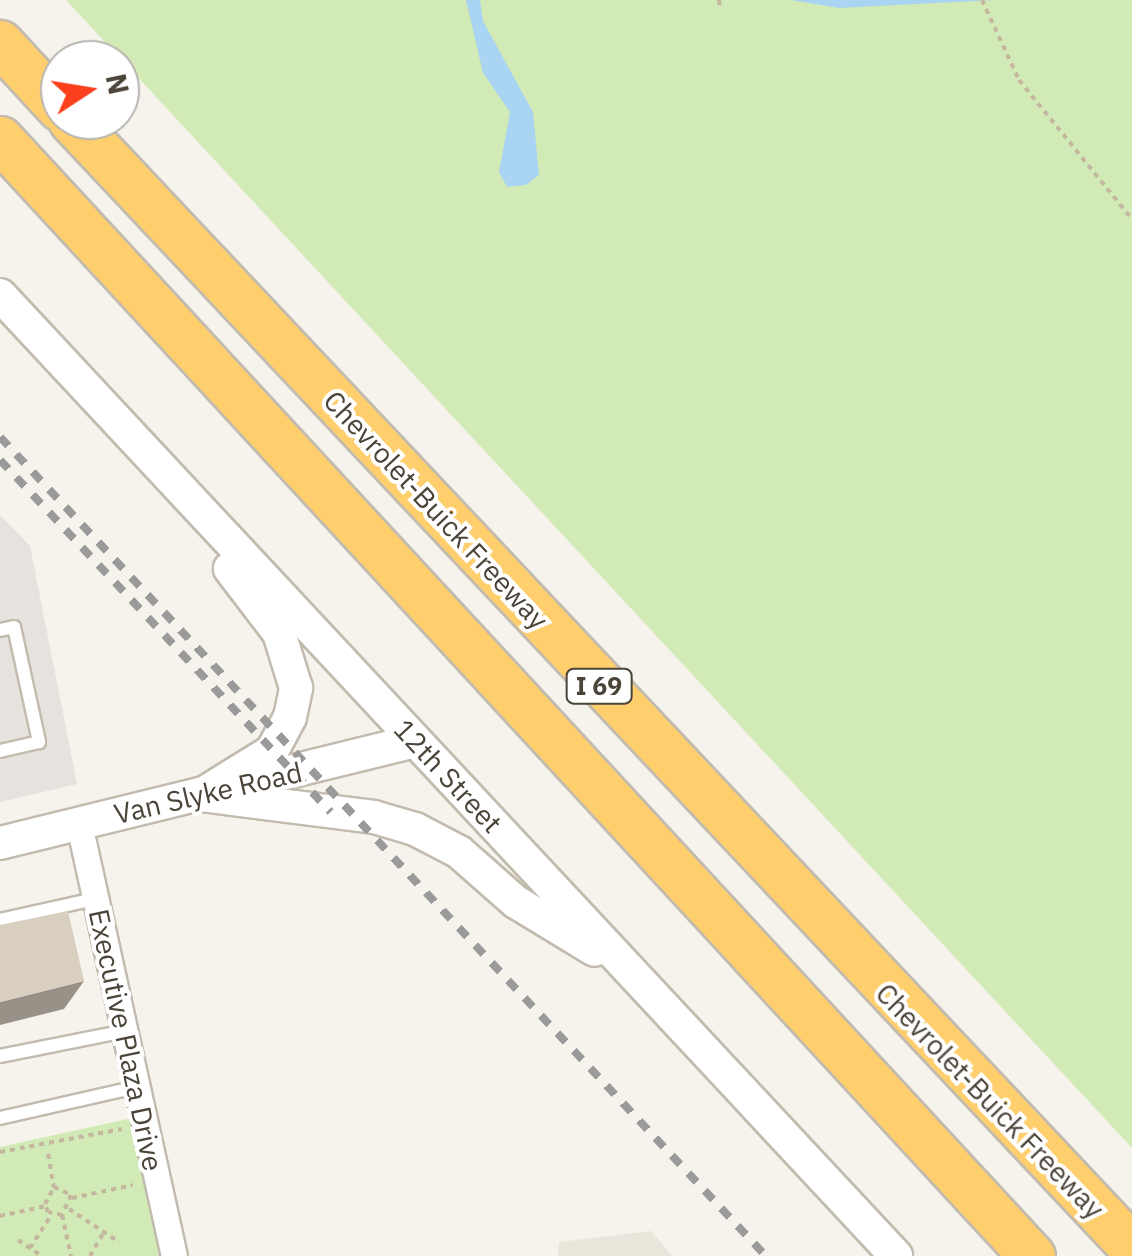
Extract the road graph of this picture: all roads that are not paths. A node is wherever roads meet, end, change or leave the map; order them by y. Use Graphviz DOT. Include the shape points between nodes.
graph roads {
  1 [pos="0,44"];
  2 [pos="40,87"];
  3 [pos="0,139"];
  4 [pos="91,140"];
  5 [pos="0,296"];
  6 [pos="115,417"];
  7 [pos="0,630"];
  8 [pos="415,741"];
  9 [pos="0,751"];
  10 [pos="201,795"];
  11 [pos="78,824"];
  12 [pos="0,843"];
  13 [pos="95,900"];
  14 [pos="0,920"];
  15 [pos="630,971"];
  16 [pos="124,1031"];
  17 [pos="0,1056"];
  18 [pos="137,1087"];
  19 [pos="0,1118"];
  20 [pos="1132,1247"];
  21 [pos="174,1256"];
  22 [pos="896,1256"];
  23 [pos="1032,1256"];
  1 -- 2 [label="highway"];
  3 -- 23 [label="highway, I 69"];
  4 -- 20 [label="highway, Chevrolet-Buick Freeway / I 69" via="900,1008"];
  5 -- 6 [label="street, 12th Street"];
  6 -- 8 [label="street, 12th Street"];
  6 -- 10 [label="street" via="279,633 291,660 296,688 282,738"];
  7 -- 9 [label="lane" via="14,627 39,742"];
  8 -- 10 [label="street, Van Slyke Road"];
  8 -- 15 [label="street, 12th Street"];
  10 -- 11 [label="street, Van Slyke Road"];
  10 -- 15 [label="street" via="374,817 415,829 459,852 516,902"];
  11 -- 12 [label="street, Van Slyke Road"];
  11 -- 13 [label="street, Executive Plaza Drive"];
  13 -- 14 [label="lane"];
  13 -- 16 [label="street, Executive Plaza Drive"];
  15 -- 22 [label="street, 12th Street"];
  16 -- 17 [label="lane"];
  16 -- 18 [label="street, Executive Plaza Drive"];
  18 -- 19 [label="lane"];
  18 -- 21 [label="street, Executive Plaza Drive"];
}
